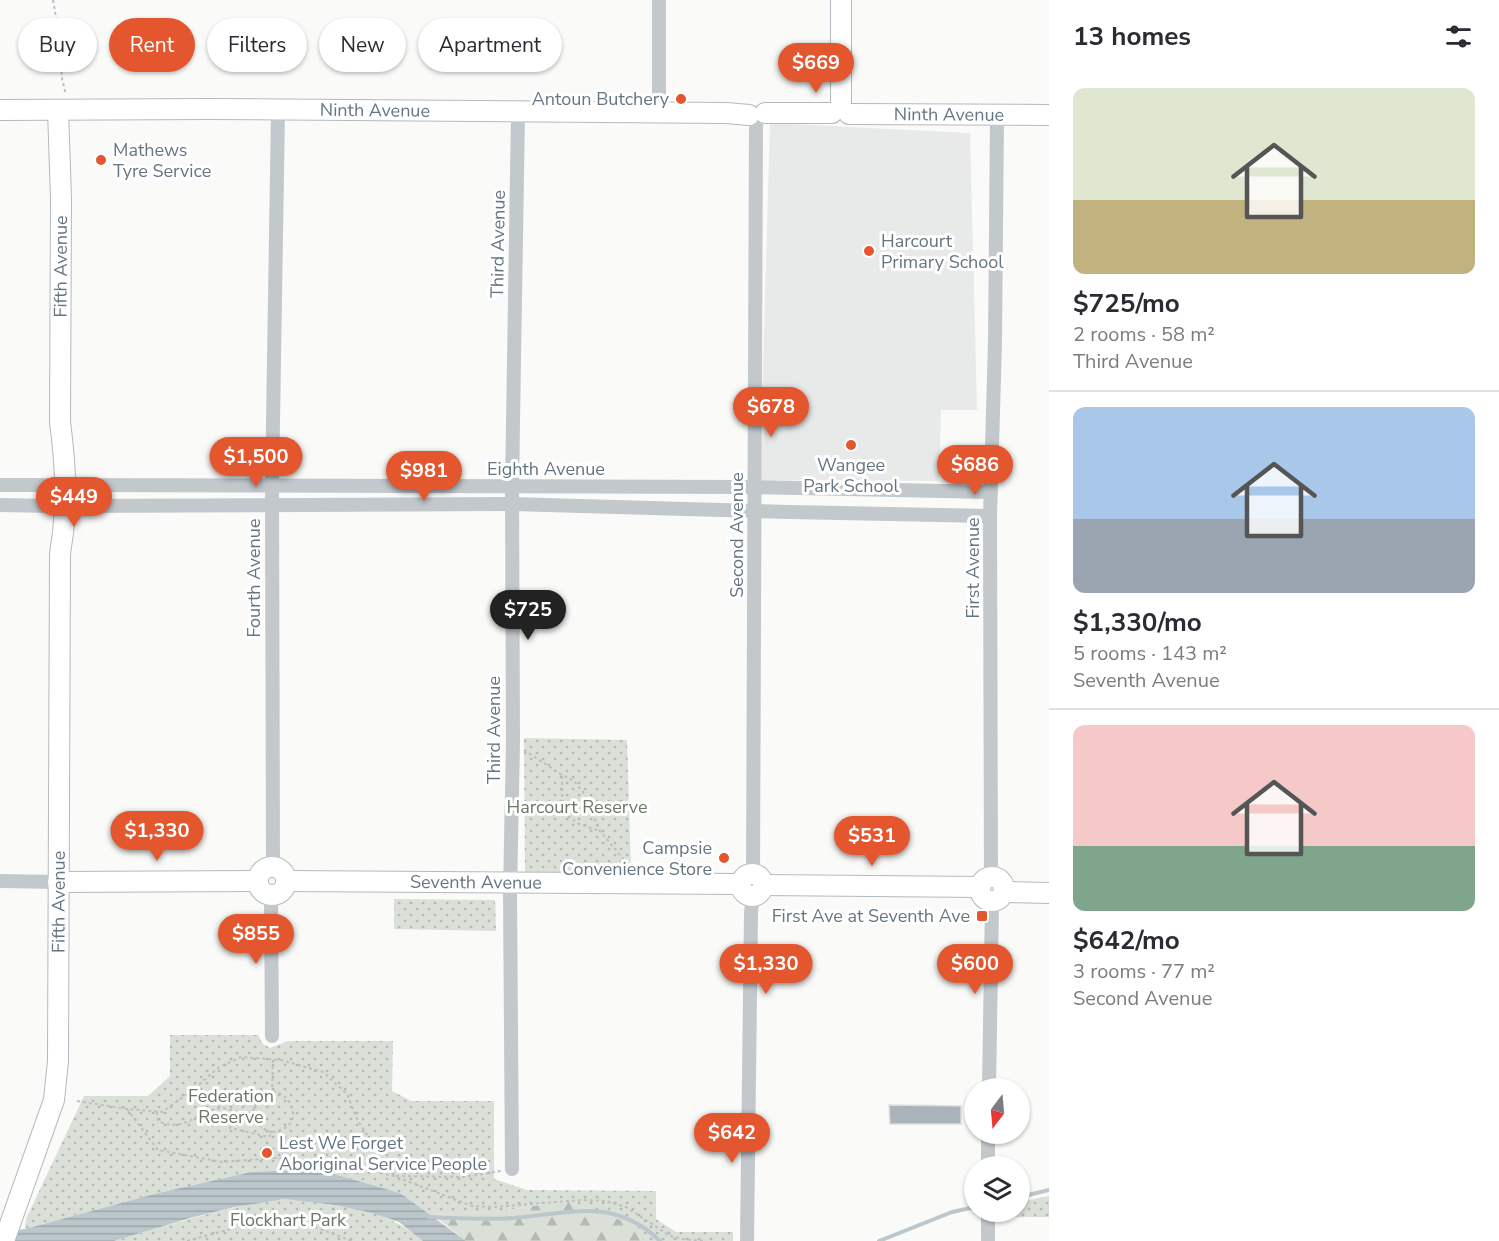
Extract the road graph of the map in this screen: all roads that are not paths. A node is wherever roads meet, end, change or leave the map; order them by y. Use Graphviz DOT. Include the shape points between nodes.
graph roads {
  1 [pos="659,0"];
  2 [pos="841,0"];
  3 [pos="62,103"];
  4 [pos="0,110"];
  5 [pos="278,110"];
  6 [pos="841,110"];
  7 [pos="518,112"];
  8 [pos="659,113"];
  9 [pos="997,115"];
  10 [pos="1049,115"];
  11 [pos="757,117"];
  12 [pos="0,485"];
  13 [pos="59,485"];
  14 [pos="272,486"];
  15 [pos="512,486"];
  16 [pos="754,487"];
  17 [pos="991,492"];
  18 [pos="512,504"];
  19 [pos="0,505"];
  20 [pos="272,505"];
  21 [pos="59,506"];
  22 [pos="754,511"];
  23 [pos="990,516"];
  24 [pos="279,874"];
  25 [pos="0,881"];
  26 [pos="257,881"];
  27 [pos="58,882"];
  28 [pos="511,883"];
  29 [pos="752,885"];
  30 [pos="992,889"];
  31 [pos="1049,893"];
  32 [pos="271,895"];
  33 [pos="272,1036"];
  34 [pos="989,1078"];
  35 [pos="512,1169"];
  36 [pos="988,1222"];
  37 [pos="7,1232"];
  38 [pos="747,1241"];
  39 [pos="988,1241"];
  1 -- 8 [label="street"];
  2 -- 6 [label="main road"];
  3 -- 4 [label="main road, Ninth Avenue"];
  3 -- 5 [label="main road, Ninth Avenue"];
  3 -- 13 [label="main road, Fifth Avenue" via="60,422 64,455"];
  5 -- 7 [label="main road, Ninth Avenue"];
  5 -- 14 [label="street, Fourth Avenue"];
  6 -- 9 [label="main road, Ninth Avenue"];
  6 -- 11 [label="main road, Ninth Avenue"];
  7 -- 8 [label="main road, Ninth Avenue"];
  7 -- 15 [label="street, Third Avenue"];
  8 -- 11 [label="main road, Ninth Avenue"];
  9 -- 10 [label="main road, Ninth Avenue"];
  9 -- 17 [label="street, First Avenue"];
  11 -- 16 [label="street, Second Avenue"];
  12 -- 13 [label="street, Eighth Avenue"];
  13 -- 14 [label="street, Eighth Avenue"];
  13 -- 21 [label="main road, Fifth Avenue"];
  14 -- 15 [label="street, Eighth Avenue"];
  14 -- 20 [label="street, Fourth Avenue"];
  15 -- 16 [label="street, Eighth Avenue"];
  15 -- 18 [label="street, Third Avenue"];
  16 -- 17 [label="street, Eighth Avenue"];
  16 -- 22 [label="street, Second Avenue"];
  17 -- 23 [label="street, First Avenue"];
  18 -- 20 [label="street, Eighth Avenue"];
  18 -- 22 [label="street, Eighth Avenue"];
  18 -- 28 [label="street, Third Avenue"];
  19 -- 21 [label="street, Eighth Avenue"];
  20 -- 21 [label="street, Eighth Avenue"];
  20 -- 24 [label="street, Fourth Avenue"];
  21 -- 27 [label="main road, Fifth Avenue" via="53,520 60,554"];
  22 -- 23 [label="street, Eighth Avenue"];
  22 -- 29 [label="street, Second Avenue"];
  23 -- 30 [label="street, First Avenue"];
  24 -- 26 [label="main road" via="264,869"];
  24 -- 28 [label="main road, Seventh Avenue"];
  24 -- 32 [label="main road" via="283,889"];
  25 -- 27 [label="street"];
  26 -- 27 [label="main road"];
  26 -- 32 [label="main road" via="263,892"];
  27 -- 37 [label="main road, Fifth Avenue" via="57,1081 54,1100"];
  28 -- 29 [label="main road, Seventh Avenue"];
  28 -- 35 [label="street, Third Avenue"];
  29 -- 30 [label="main road, Seventh Avenue"];
  29 -- 38 [label="street, Second Avenue"];
  30 -- 31 [label="main road, Seventh Avenue"];
  30 -- 34 [label="street, First Avenue"];
  32 -- 33 [label="street"];
  36 -- 39 [label="street"];
}
